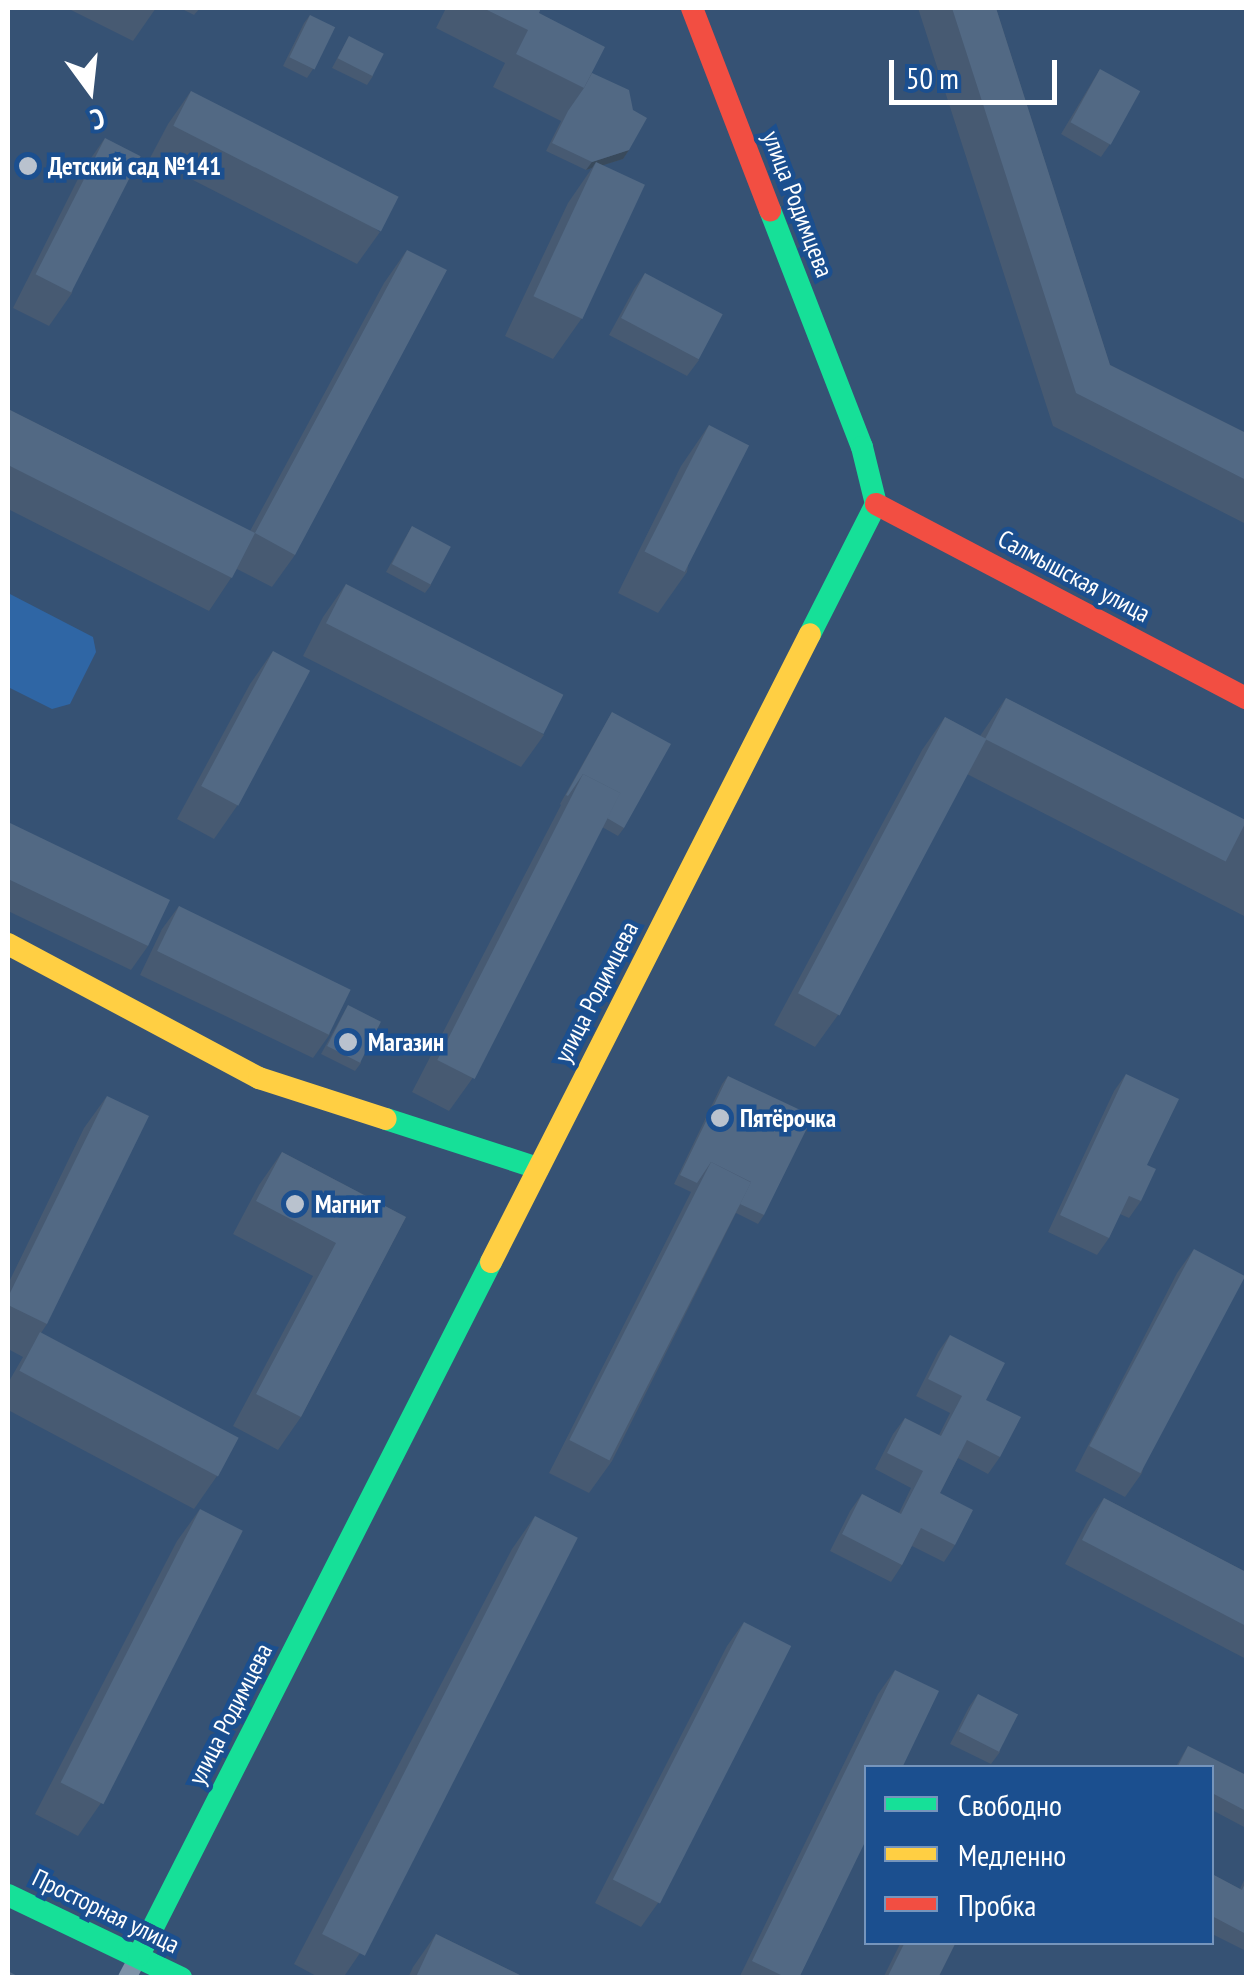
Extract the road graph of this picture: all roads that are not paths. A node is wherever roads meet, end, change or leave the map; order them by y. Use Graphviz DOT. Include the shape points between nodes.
graph roads {
  1 [pos="692,8"];
  2 [pos="876,504"];
  3 [pos="1246,698"];
  4 [pos="8,944"];
  5 [pos="538,1168"];
  6 [pos="8,1894"];
  7 [pos="138,1955"];
  8 [pos="127,1978"];
  9 [pos="180,1978"];
  1 -- 2 [label="street, улица Родимцева" via="862,447"];
  2 -- 3 [label="street, Салмышская улица"];
  2 -- 5 [label="street, улица Родимцева"];
  4 -- 5 [label="street" via="259,1078"];
  5 -- 7 [label="street, улица Родимцева"];
  6 -- 7 [label="street, Просторная улица"];
  7 -- 8 [label="street, улица Родимцева"];
  7 -- 9 [label="street, Просторная улица"];
}
